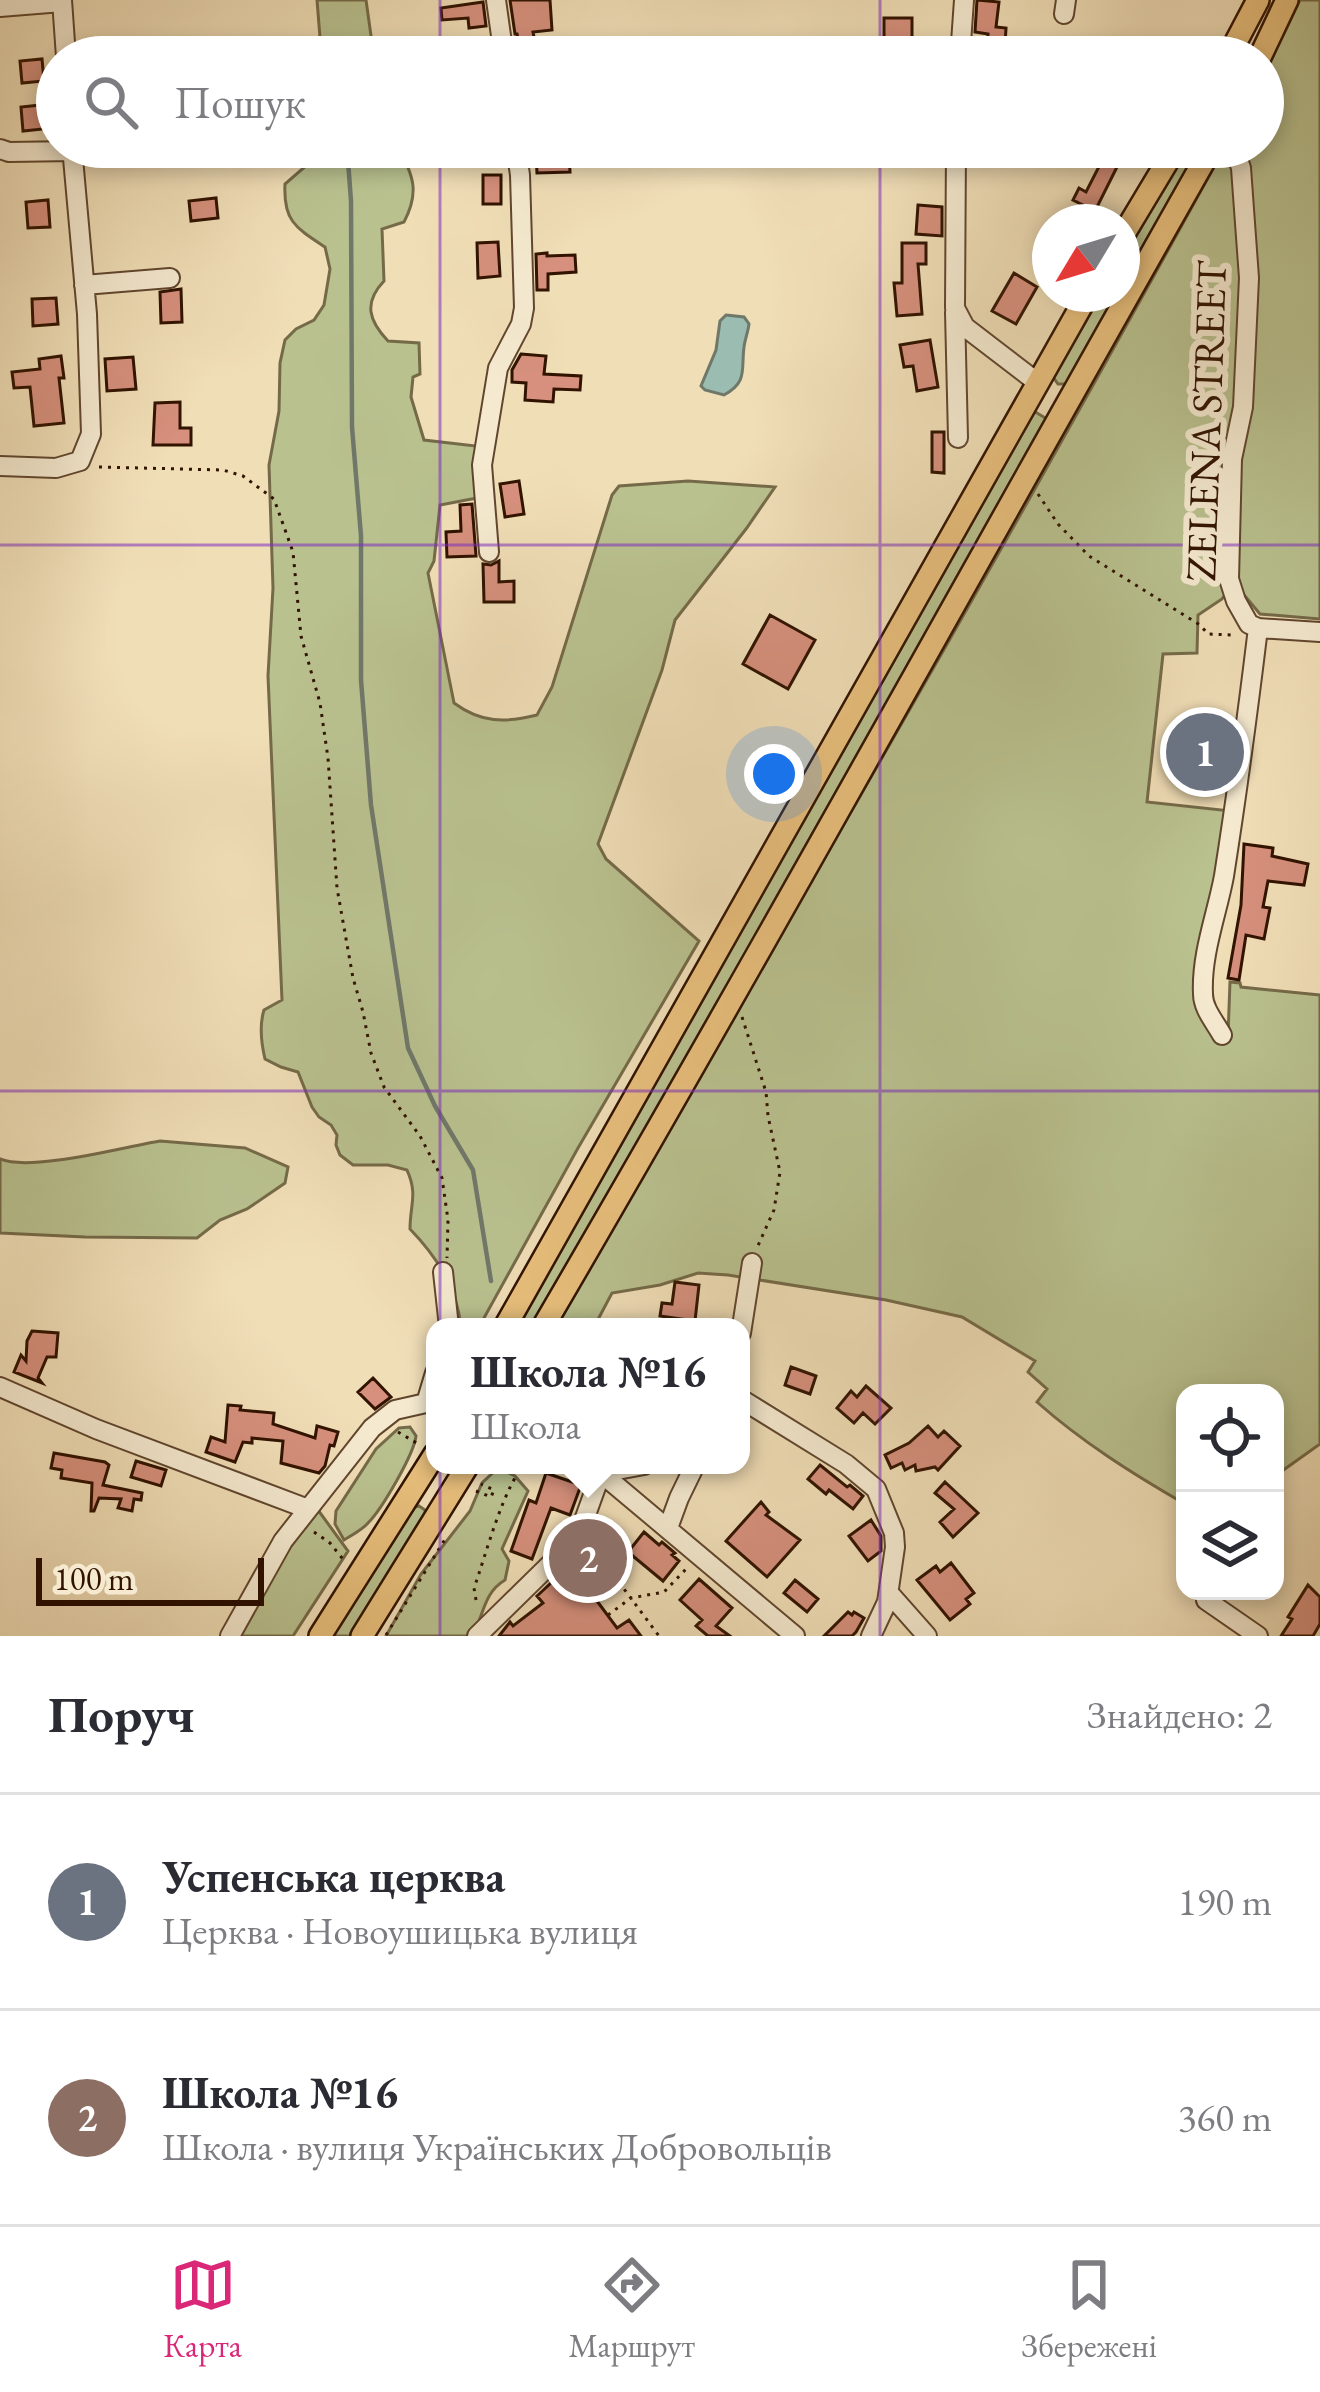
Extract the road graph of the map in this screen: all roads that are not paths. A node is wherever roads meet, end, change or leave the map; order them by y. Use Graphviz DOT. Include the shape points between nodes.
graph roads {
  1 [pos="496,0"];
  2 [pos="964,0"];
  3 [pos="1258,0"];
  4 [pos="1287,0"];
  5 [pos="62,1"];
  6 [pos="0,7"];
  7 [pos="64,36"];
  8 [pos="501,36"];
  9 [pos="961,36"];
  10 [pos="1239,36"];
  11 [pos="1270,36"];
  12 [pos="0,149"];
  13 [pos="36,151"];
  14 [pos="74,168"];
  15 [pos="519,168"];
  16 [pos="956,168"];
  17 [pos="1163,168"];
  18 [pos="1200,168"];
  19 [pos="1241,168"];
  20 [pos="1140,207"];
  21 [pos="170,278"];
  22 [pos="84,285"];
  23 [pos="955,308"];
  24 [pos="1078,312"];
  25 [pos="1039,383"];
  26 [pos="1064,407"];
  27 [pos="958,438"];
  28 [pos="0,466"];
  29 [pos="489,551"];
  30 [pos="1254,626"];
  31 [pos="1320,632"];
  32 [pos="1222,1035"];
  33 [pos="752,1263"];
  34 [pos="443,1272"];
  35 [pos="448,1318"];
  36 [pos="510,1318"];
  37 [pos="548,1318"];
  38 [pos="743,1318"];
  39 [pos="0,1387"];
  40 [pos="750,1405"];
  41 [pos="426,1406"];
  42 [pos="426,1457"];
  43 [pos="601,1474"];
  44 [pos="602,1474"];
  45 [pos="691,1474"];
  46 [pos="470,1479"];
  47 [pos="416,1486"];
  48 [pos="445,1504"];
  49 [pos="303,1515"];
  50 [pos="668,1528"];
  51 [pos="889,1593"];
  52 [pos="1206,1600"];
  53 [pos="230,1636"];
  54 [pos="320,1636"];
  55 [pos="362,1636"];
  56 [pos="477,1636"];
  57 [pos="795,1636"];
  58 [pos="871,1636"];
  59 [pos="927,1636"];
  60 [pos="1258,1636"];
  1 -- 8 [label="street"];
  2 -- 9 [label="street"];
  3 -- 10 [label="main road"];
  4 -- 11 [label="main road"];
  5 -- 6 [label="street"];
  5 -- 7 [label="street"];
  12 -- 13 [label="street"];
  14 -- 22 [label="street"];
  15 -- 29 [label="street" via="524,308 498,368 482,464"];
  16 -- 23 [label="street"];
  17 -- 20 [label="main road"];
  18 -- 26 [label="main road"];
  19 -- 30 [label="street, ZELENA STREET" via="1250,278 1229,580"];
  21 -- 22 [label="street"];
  22 -- 28 [label="street" via="91,434 80,461"];
  23 -- 25 [label="street" via="965,327"];
  23 -- 27 [label="street"];
  24 -- 25 [label="main road"];
  25 -- 26 [label="main road"];
  25 -- 36 [label="main road"];
  26 -- 37 [label="main road"];
  30 -- 31 [label="street, ZELENA STREET"];
  30 -- 32 [label="street" via="1234,811 1202,995"];
  33 -- 38 [label="street"];
  34 -- 35 [label="street"];
  39 -- 49 [label="street"];
  40 -- 51 [label="street" via="876,1490 894,1533"];
  41 -- 49 [label="street" via="395,1410 373,1427"];
  42 -- 47 [label="main road"];
  43 -- 56 [label="street" via="578,1537"];
  44 -- 50 [label="street"];
  45 -- 50 [label="street"];
  46 -- 48 [label="main road"];
  47 -- 48 [label="main road"];
  47 -- 54 [label="main road"];
  48 -- 55 [label="main road"];
  49 -- 53 [label="street"];
  50 -- 57 [label="street"];
  51 -- 58 [label="street"];
  51 -- 59 [label="street"];
  52 -- 60 [label="street"];
}
